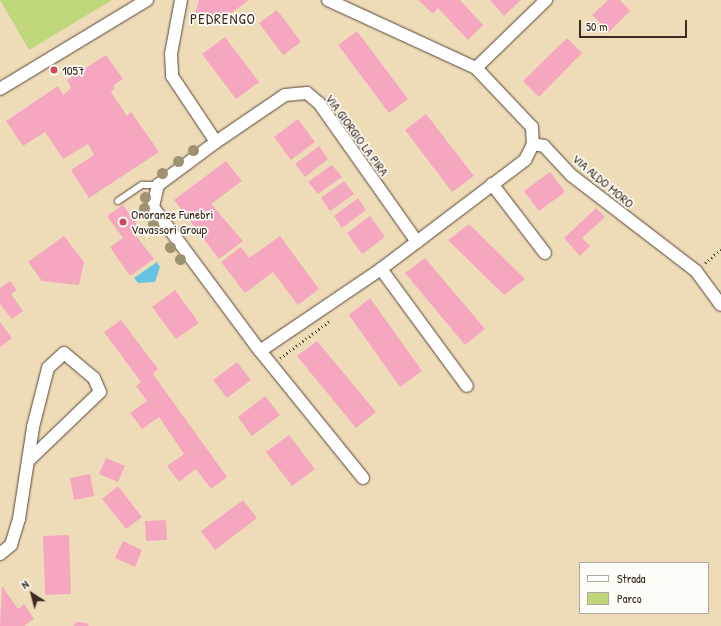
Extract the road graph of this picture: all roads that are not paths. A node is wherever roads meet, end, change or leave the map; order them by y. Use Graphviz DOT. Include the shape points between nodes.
graph roads {
  1 [pos="147,0"];
  2 [pos="181,0"];
  3 [pos="328,0"];
  4 [pos="546,0"];
  5 [pos="476,68"];
  6 [pos="0,89"];
  7 [pos="216,142"];
  8 [pos="533,144"];
  9 [pos="492,184"];
  10 [pos="158,185"];
  11 [pos="118,201"];
  12 [pos="417,242"];
  13 [pos="545,253"];
  14 [pos="381,269"];
  15 [pos="721,304"];
  16 [pos="263,355"];
  17 [pos="467,386"];
  18 [pos="28,461"];
  19 [pos="363,478"];
  20 [pos="0,554"];
  1 -- 6 [label="street"];
  2 -- 7 [label="street" via="171,54 172,76"];
  3 -- 5 [label="street"];
  4 -- 5 [label="street"];
  5 -- 8 [label="street" via="532,127"];
  7 -- 10 [label="street, VIA GIORGIO LA PIRA"];
  7 -- 12 [label="street, VIA GIORGIO LA PIRA" via="285,96 307,93 319,103"];
  8 -- 9 [label="street" via="525,160"];
  8 -- 15 [label="street, VIA ALDO MORO" via="544,146 571,175 696,271"];
  9 -- 12 [label="street"];
  9 -- 13 [label="street"];
  10 -- 11 [label="lane" via="142,185"];
  10 -- 16 [label="street" via="152,200 156,211"];
  12 -- 14 [label="street"];
  14 -- 16 [label="street"];
  14 -- 17 [label="street"];
  16 -- 19 [label="street"];
  18 -- 18 [label="street" via="48,368 64,353 94,378 100,392"];
  18 -- 20 [label="street" via="19,519 11,545"];
}
